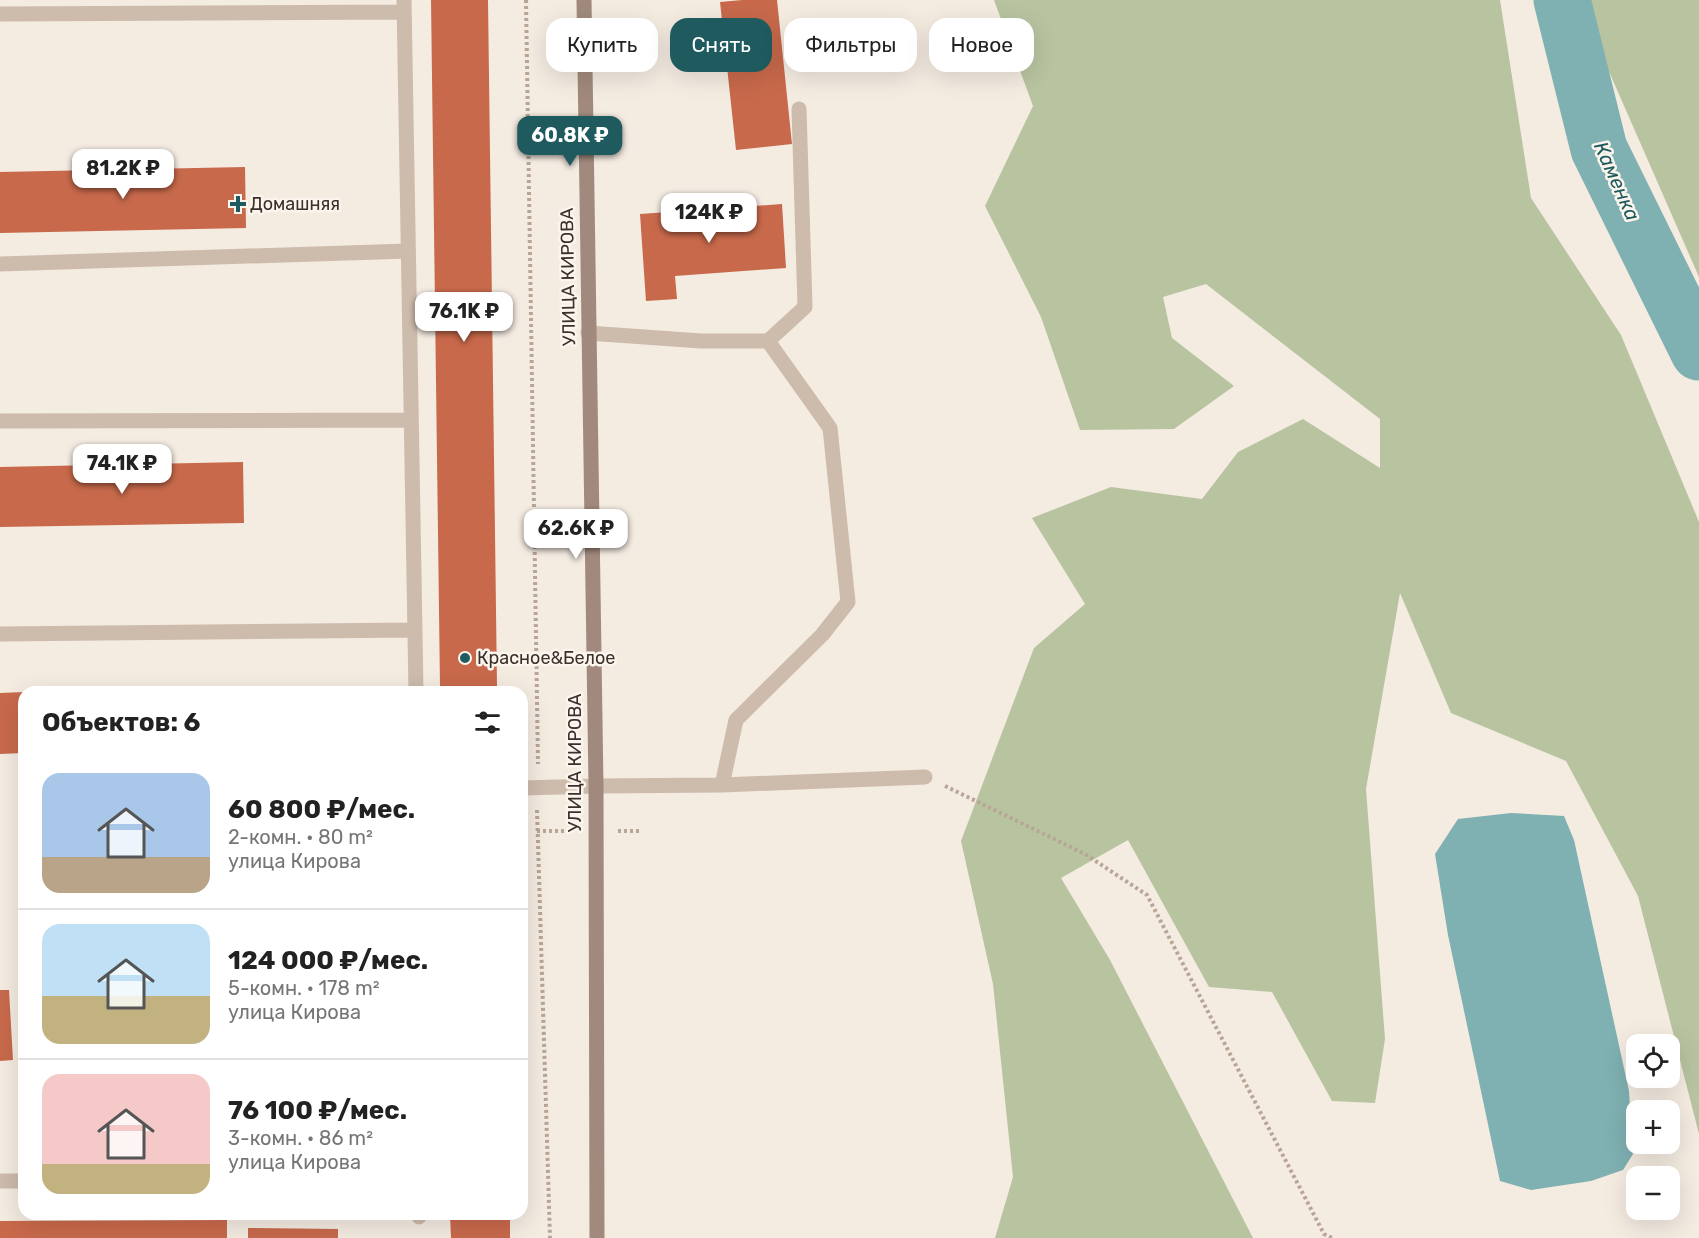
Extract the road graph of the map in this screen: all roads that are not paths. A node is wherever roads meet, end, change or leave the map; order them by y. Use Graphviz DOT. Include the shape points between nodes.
graph roads {
  1 [pos="584,0"];
  2 [pos="404,6"];
  3 [pos="0,14"];
  4 [pos="799,109"];
  5 [pos="408,251"];
  6 [pos="0,264"];
  7 [pos="588,333"];
  8 [pos="768,340"];
  9 [pos="411,420"];
  10 [pos="0,421"];
  11 [pos="415,630"];
  12 [pos="0,634"];
  13 [pos="416,686"];
  14 [pos="926,777"];
  15 [pos="722,785"];
  16 [pos="596,786"];
  17 [pos="528,788"];
  18 [pos="0,1181"];
  19 [pos="18,1181"];
  20 [pos="597,1238"];
  1 -- 7 [label="street, УЛИЦА КИРОВА"];
  2 -- 3 [label="lane"];
  2 -- 5 [label="lane"];
  4 -- 8 [label="lane" via="805,308"];
  5 -- 6 [label="lane"];
  5 -- 9 [label="lane"];
  7 -- 8 [label="lane" via="701,341"];
  7 -- 16 [label="street, УЛИЦА КИРОВА"];
  8 -- 15 [label="lane" via="830,428 848,602 822,635 736,720"];
  9 -- 10 [label="lane"];
  9 -- 11 [label="lane"];
  11 -- 12 [label="lane"];
  11 -- 13 [label="lane"];
  14 -- 15 [label="lane"];
  15 -- 16 [label="lane"];
  16 -- 17 [label="lane"];
  16 -- 20 [label="street, УЛИЦА КИРОВА"];
  18 -- 19 [label="lane"];
}
